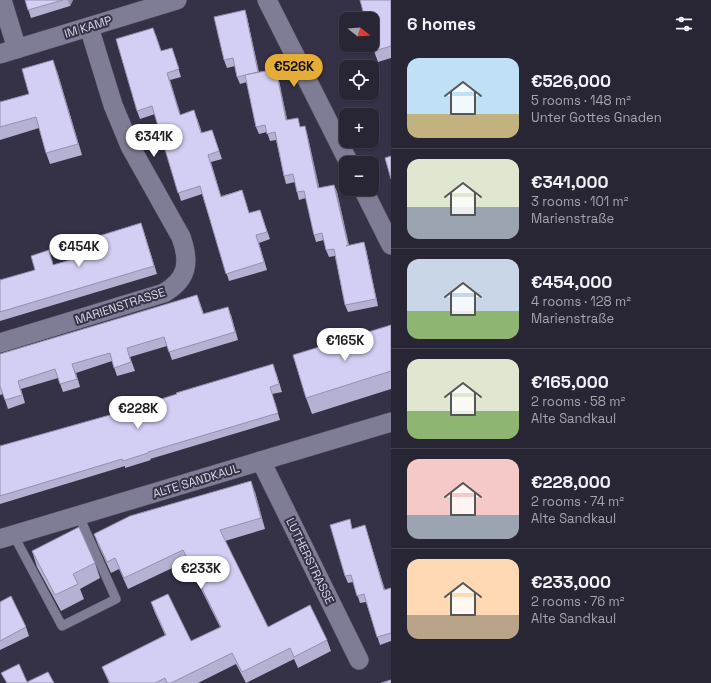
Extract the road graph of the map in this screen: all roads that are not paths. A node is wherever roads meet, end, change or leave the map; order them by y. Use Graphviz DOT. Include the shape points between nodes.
graph roads {
  1 [pos="2,0"];
  2 [pos="177,0"];
  3 [pos="267,0"];
  4 [pos="89,28"];
  5 [pos="8,51"];
  6 [pos="346,156"];
  7 [pos="366,196"];
  8 [pos="391,245"];
  9 [pos="0,343"];
  10 [pos="391,422"];
  11 [pos="261,461"];
  12 [pos="79,516"];
  13 [pos="7,536"];
  14 [pos="359,660"];
  1 -- 5 [label="street"];
  2 -- 4 [label="street, IM KAMP"];
  3 -- 6 [label="street"];
  4 -- 5 [label="street, IM KAMP"];
  4 -- 9 [label="street, MARIENSTRASSE" via="112,105 130,146 181,237 186,260 184,273 172,288 164,293"];
  7 -- 8 [label="street"];
  10 -- 11 [label="street, ALTE SANDKAUL"];
  11 -- 12 [label="street, ALTE SANDKAUL"];
  11 -- 14 [label="street, LUTHERSTRASSE"];
  12 -- 13 [label="street, ALTE SANDKAUL"];
  12 -- 13 [label="lane" via="116,599 62,626"];
}
